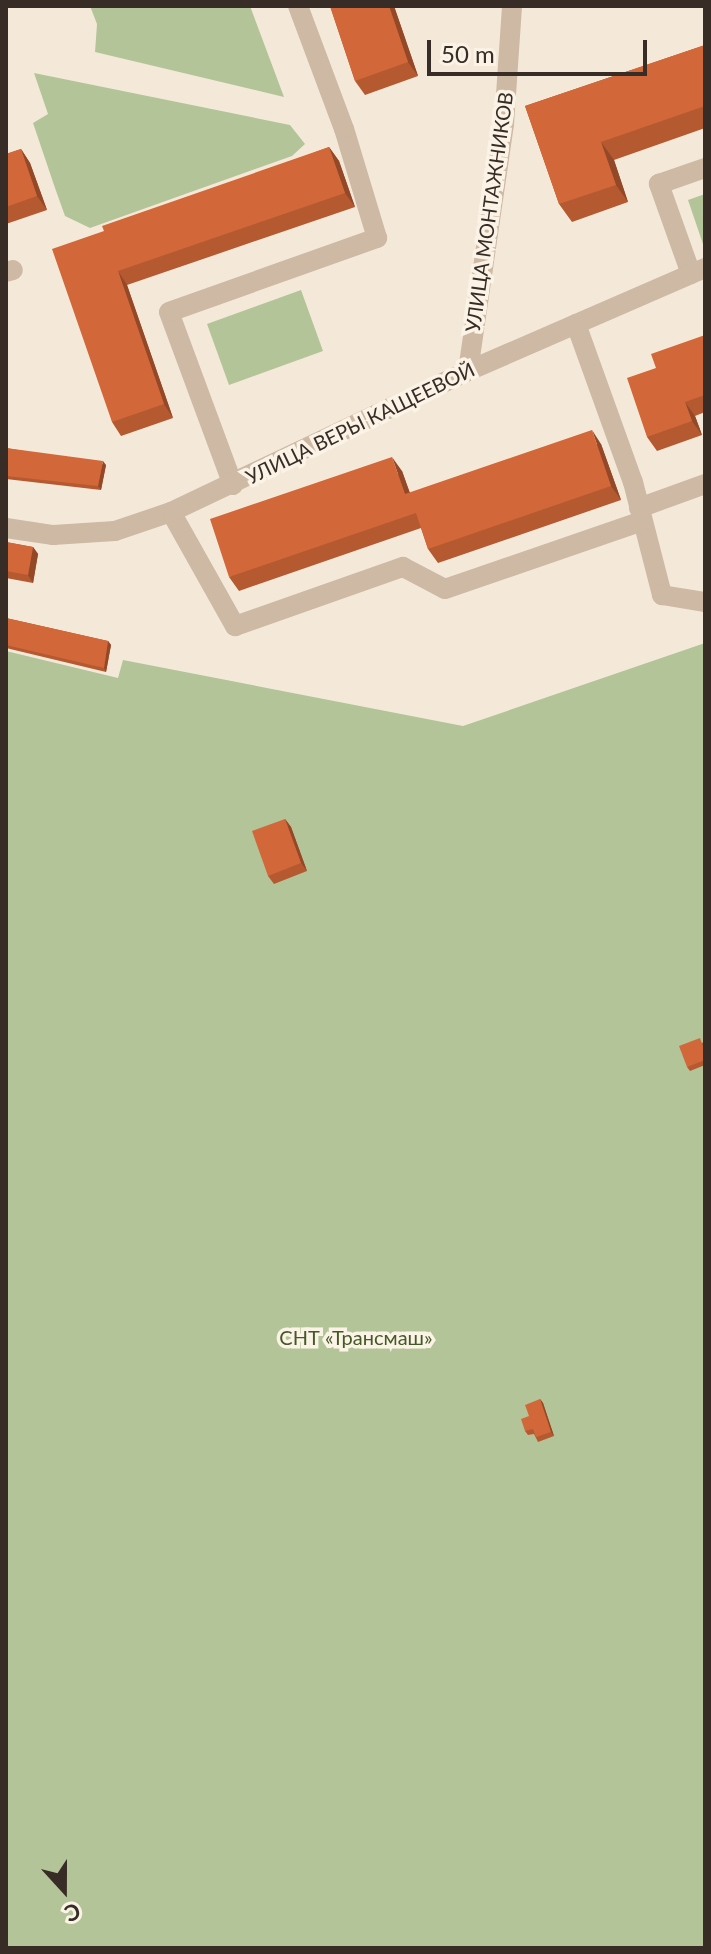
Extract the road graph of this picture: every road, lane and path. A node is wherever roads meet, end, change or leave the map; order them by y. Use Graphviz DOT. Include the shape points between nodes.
graph roads {
  1 [pos="298,6"];
  2 [pos="512,6"];
  3 [pos="705,168"];
  4 [pos="698,271"];
  5 [pos="576,324"];
  6 [pos="468,371"];
  7 [pos="705,484"];
  8 [pos="233,485"];
  9 [pos="171,512"];
  10 [pos="640,514"];
  11 [pos="6,528"];
  12 [pos="705,602"];
  1 -- 8 [label="street" via="377,238 169,312"];
  2 -- 6 [label="street, УЛИЦА МОНТАЖНИКОВ" via="504,124"];
  3 -- 4 [label="street" via="659,184"];
  4 -- 5 [label="street, УЛИЦА ВЕРЫ КАЩЕЕВОЙ"];
  5 -- 6 [label="street, УЛИЦА ВЕРЫ КАЩЕЕВОЙ"];
  5 -- 10 [label="street"];
  6 -- 8 [label="street, УЛИЦА ВЕРЫ КАЩЕЕВОЙ"];
  7 -- 10 [label="street"];
  8 -- 9 [label="street, УЛИЦА ВЕРЫ КАЩЕЕВОЙ"];
  9 -- 10 [label="street" via="235,626 403,567 445,589"];
  9 -- 11 [label="street, УЛИЦА ВЕРЫ КАЩЕЕВОЙ" via="115,531 53,535"];
  10 -- 12 [label="street" via="662,595"];
}
